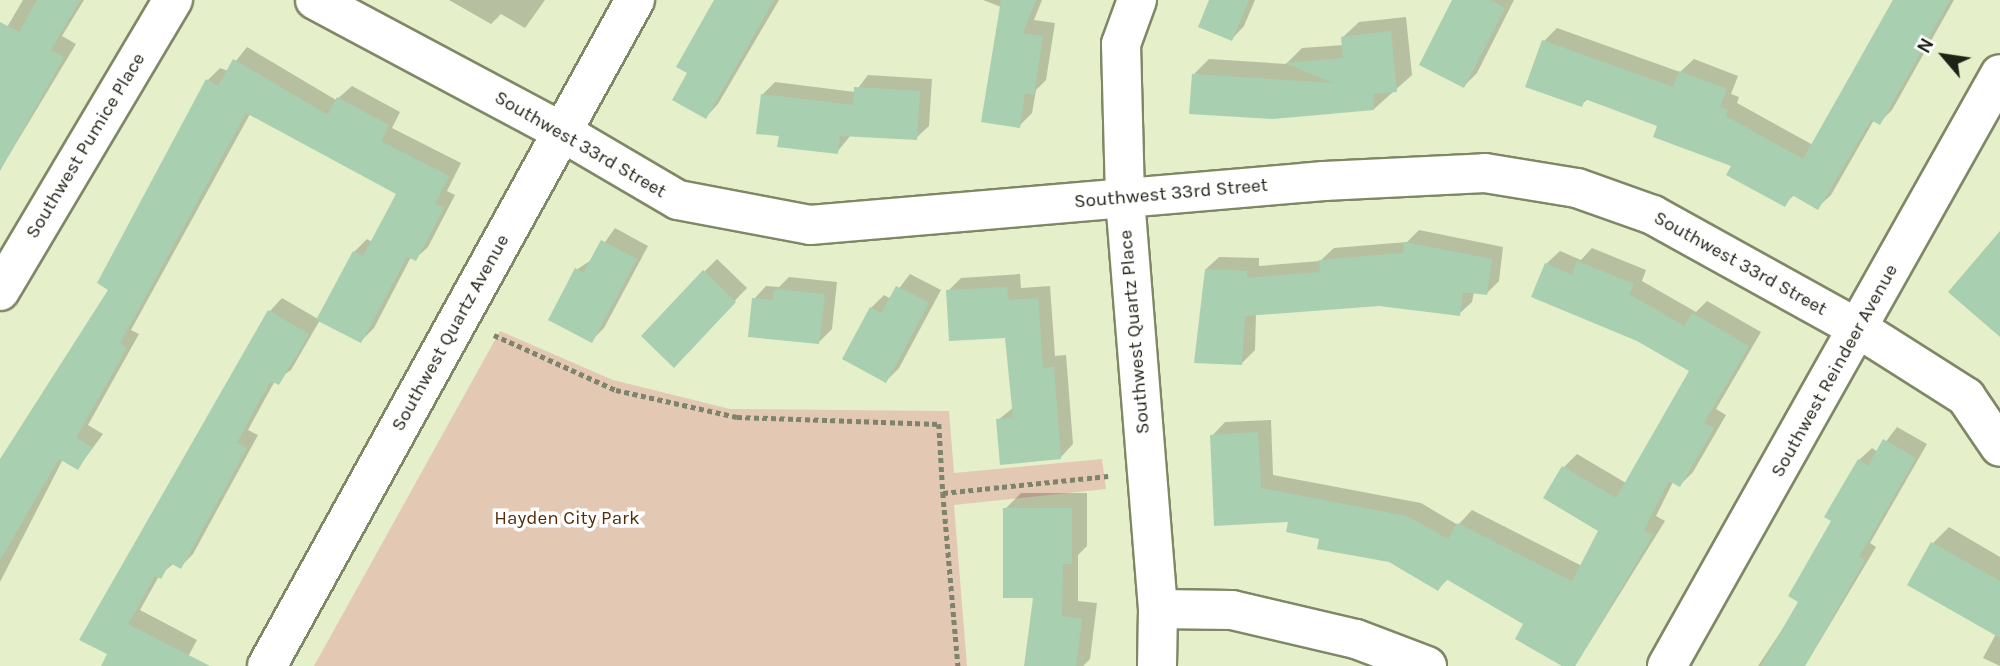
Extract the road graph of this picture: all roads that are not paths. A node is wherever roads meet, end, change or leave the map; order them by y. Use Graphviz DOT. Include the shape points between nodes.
graph roads {
  1 [pos="173,0"];
  2 [pos="315,0"];
  3 [pos="635,0"];
  4 [pos="1137,0"];
  5 [pos="2000,75"];
  6 [pos="562,132"];
  7 [pos="1125,198"];
  8 [pos="0,292"];
  9 [pos="1859,330"];
  10 [pos="2000,447"];
  11 [pos="1158,608"];
  12 [pos="267,666"];
  13 [pos="1157,666"];
  14 [pos="1427,666"];
  15 [pos="1667,666"];
  1 -- 8 [label="street, Southwest Pumice Place"];
  2 -- 6 [label="street, Southwest 33rd Street"];
  3 -- 6 [label="street, Southwest Quartz Avenue"];
  4 -- 7 [label="street, Southwest Quartz Place" via="1121,44"];
  5 -- 9 [label="street, Southwest Reindeer Avenue"];
  6 -- 7 [label="street, Southwest 33rd Street" via="678,200 810,225"];
  6 -- 12 [label="street, Southwest Quartz Avenue"];
  7 -- 9 [label="street, Southwest 33rd Street" via="1485,173 1577,188 1653,215"];
  7 -- 11 [label="street, Southwest Quartz Place"];
  9 -- 10 [label="street, Southwest 33rd Street" via="1966,397"];
  9 -- 15 [label="street, Southwest Reindeer Avenue"];
  11 -- 13 [label="street, Southwest Quartz Place"];
  11 -- 14 [label="street" via="1232,610 1356,639"];
}
